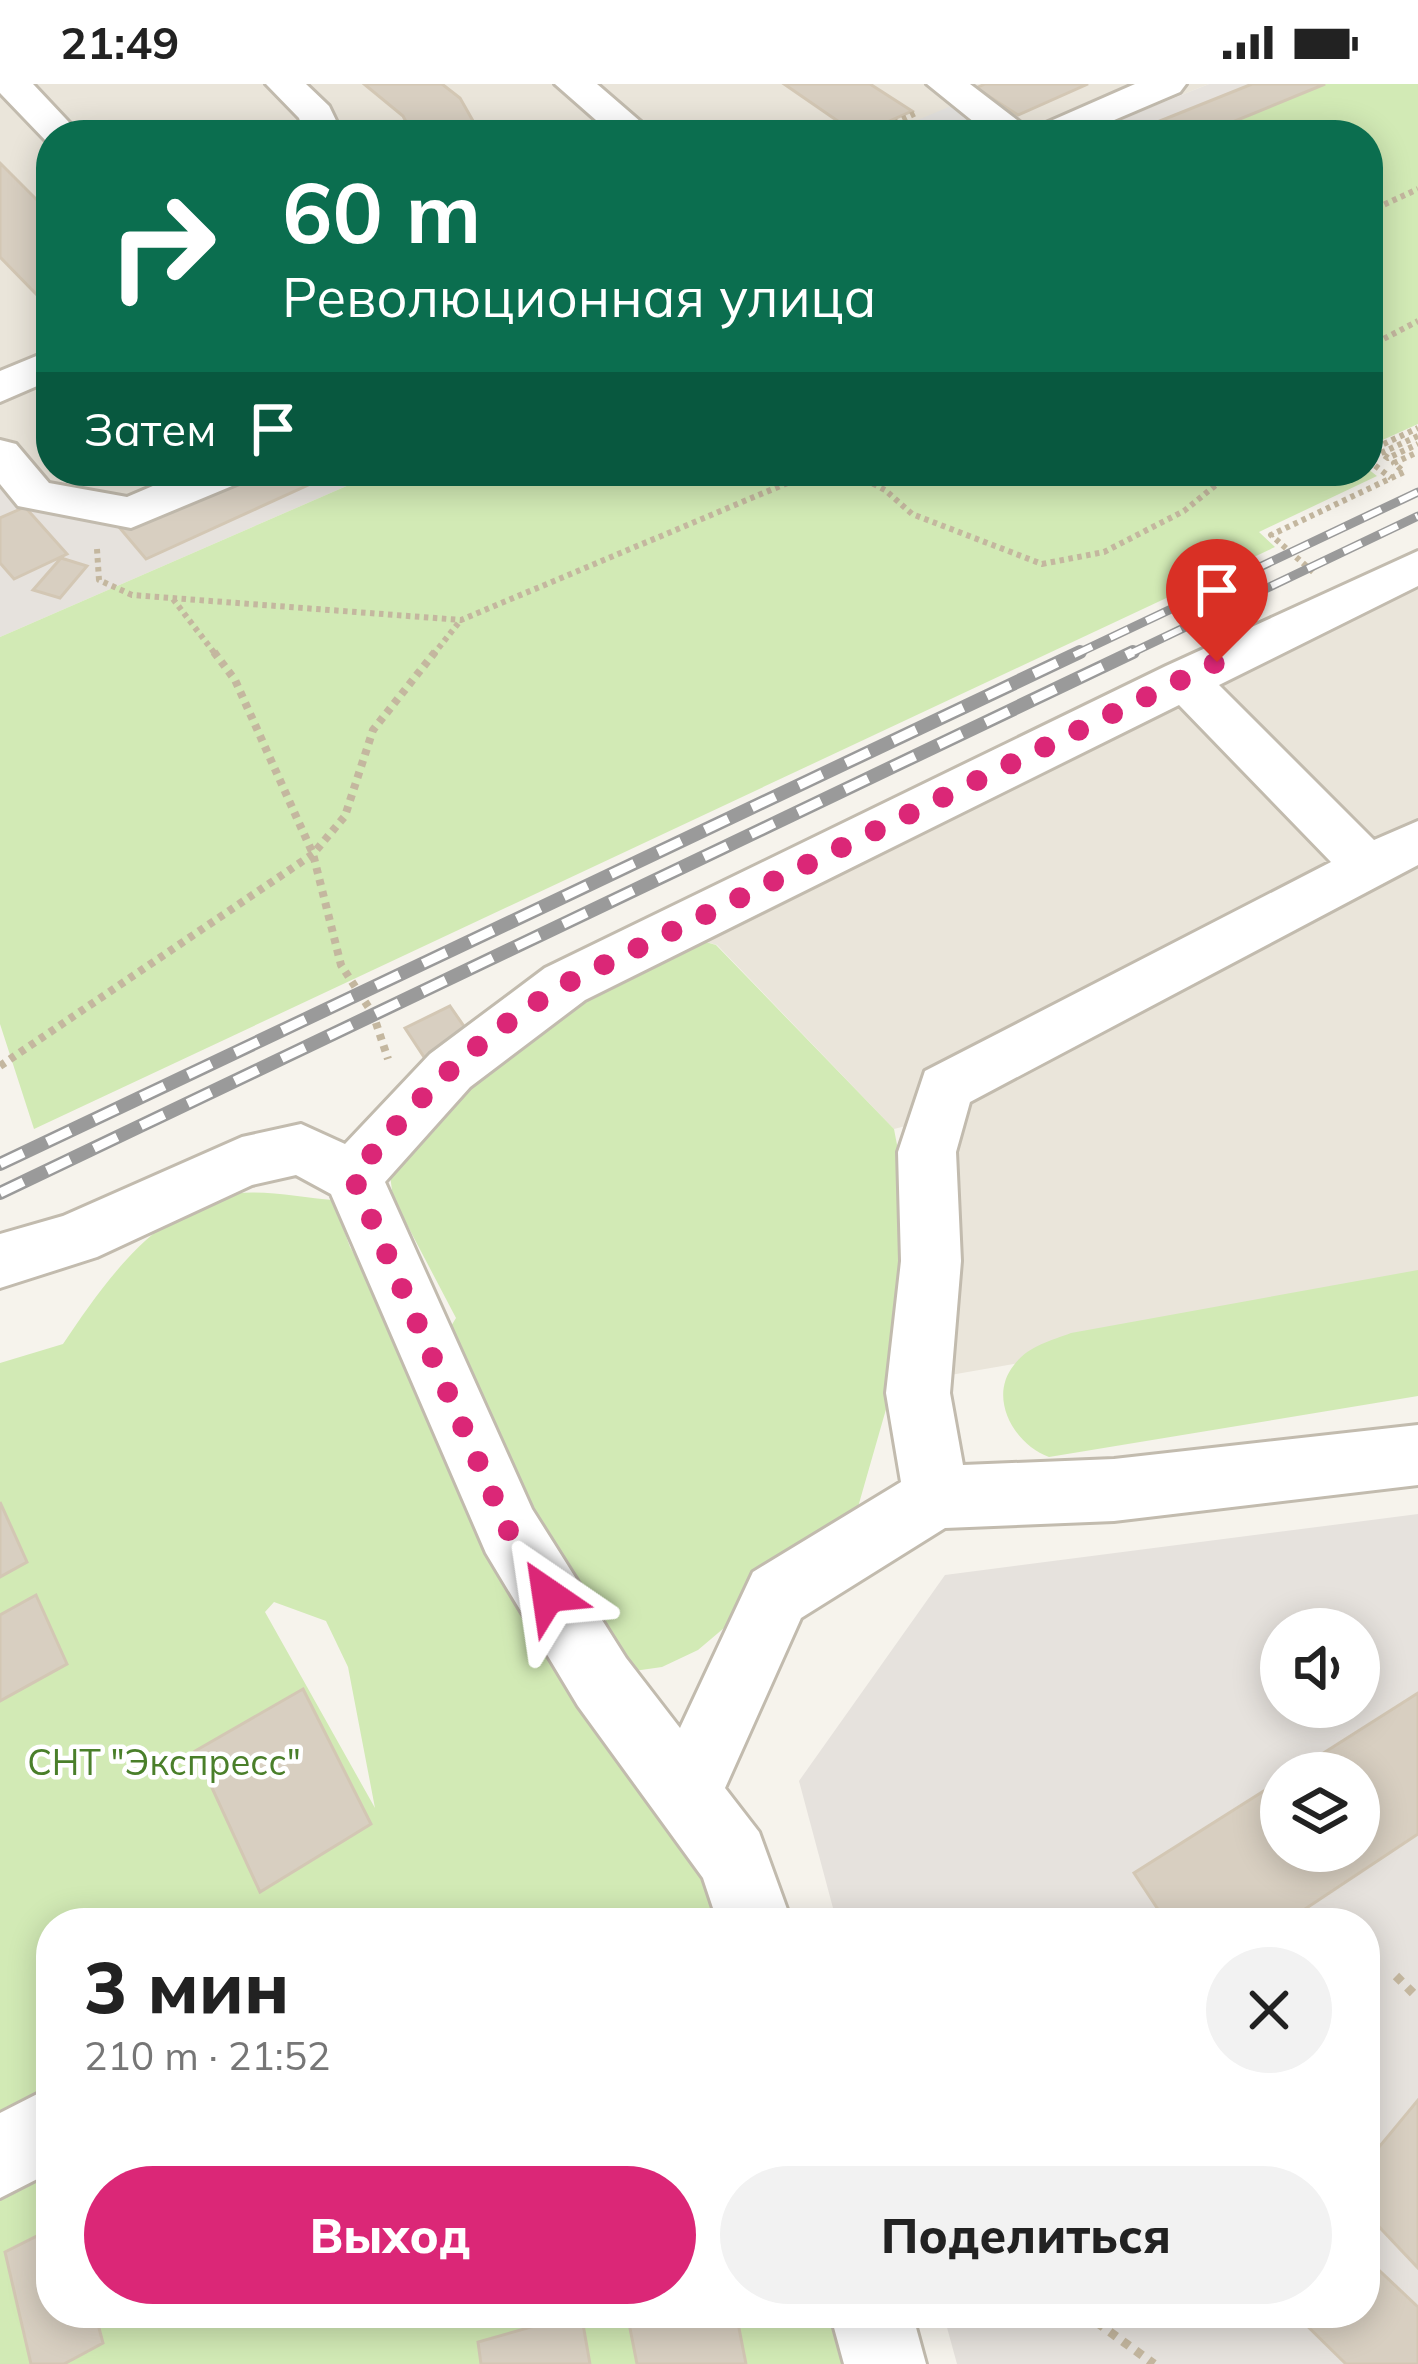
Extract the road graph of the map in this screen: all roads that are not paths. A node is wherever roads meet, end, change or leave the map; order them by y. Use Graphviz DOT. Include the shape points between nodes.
graph roads {
  1 [pos="12,84"];
  2 [pos="285,84"];
  3 [pos="574,84"];
  4 [pos="946,84"];
  5 [pos="1167,84"];
  6 [pos="47,120"];
  7 [pos="318,120"];
  8 [pos="618,120"];
  9 [pos="994,120"];
  10 [pos="1082,120"];
  11 [pos="0,454"];
  12 [pos="193,486"];
  13 [pos="1418,567"];
  14 [pos="1183,678"];
  15 [pos="1394,855"];
  16 [pos="353,1177"];
  17 [pos="0,1261"];
  18 [pos="1418,1455"];
  19 [pos="935,1496"];
  20 [pos="686,1795"];
  21 [pos="750,1908"];
  22 [pos="36,2136"];
  23 [pos="0,2159"];
  24 [pos="875,2328"];
  25 [pos="885,2364"];
  1 -- 6 [label="street"];
  2 -- 7 [label="street"];
  3 -- 8 [label="street"];
  4 -- 9 [label="street"];
  5 -- 10 [label="street"];
  11 -- 12 [label="street" via="34,495 131,513"];
  13 -- 14 [label="street"];
  14 -- 15 [label="street"];
  14 -- 16 [label="street" via="565,984 482,1037"];
  15 -- 19 [label="street" via="945,1088 927,1153 931,1261 918,1393"];
  16 -- 17 [label="street" via="301,1149 262,1158 76,1238"];
  16 -- 20 [label="street" via="509,1532 602,1682"];
  18 -- 19 [label="street" via="1114,1490"];
  19 -- 20 [label="street" via="777,1595"];
  20 -- 21 [label="street" via="733,1858"];
  22 -- 23 [label="street"];
  24 -- 25 [label="street"];
}
